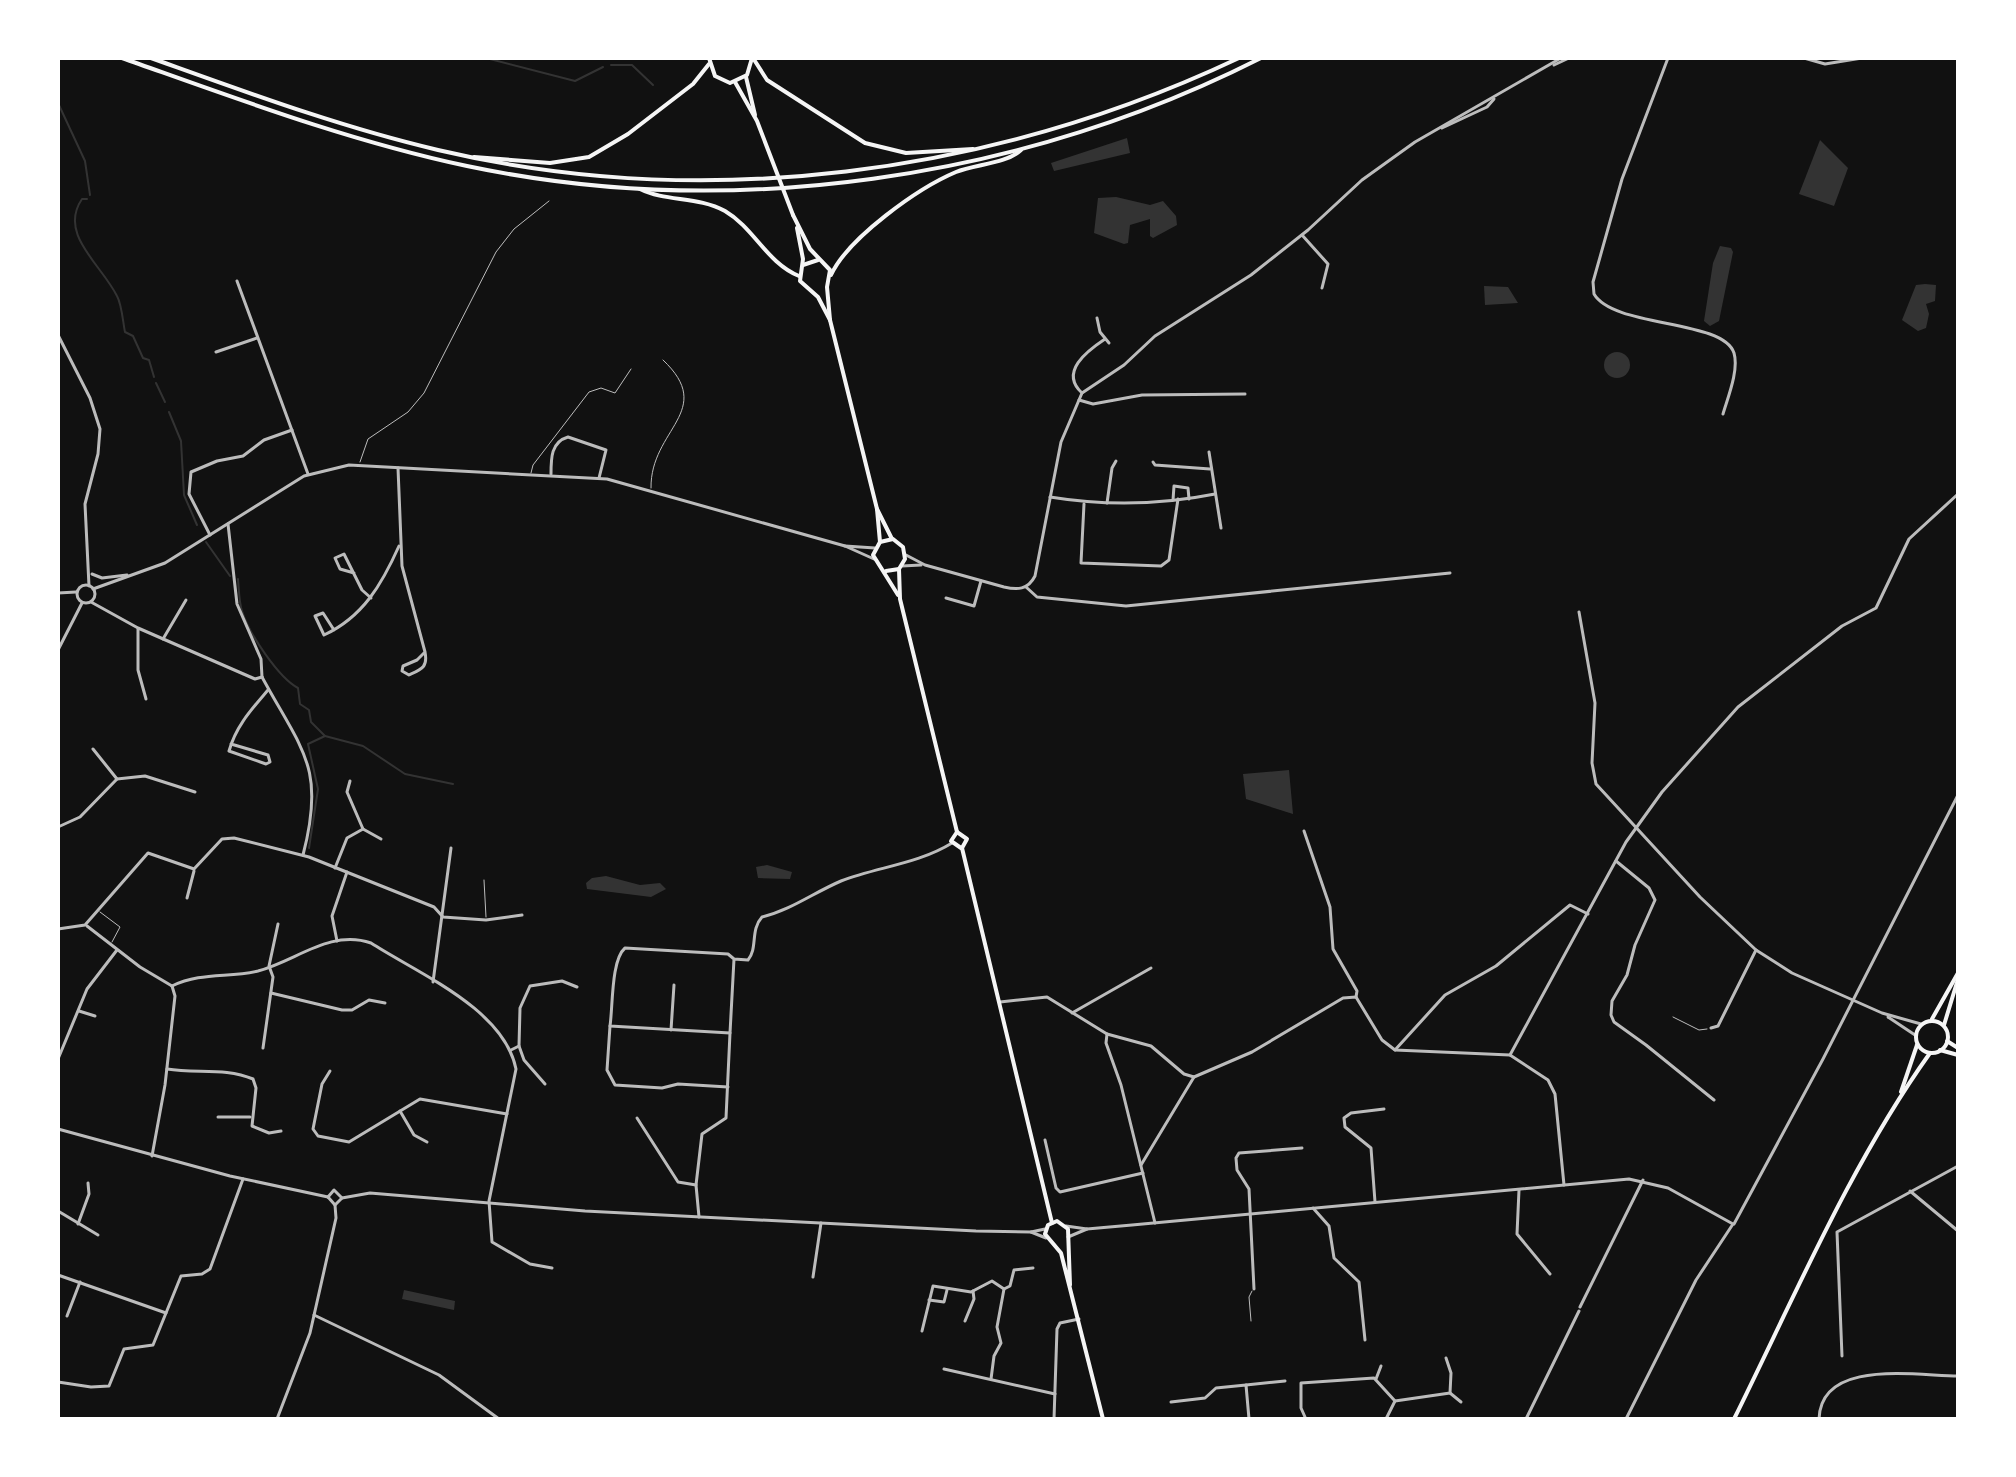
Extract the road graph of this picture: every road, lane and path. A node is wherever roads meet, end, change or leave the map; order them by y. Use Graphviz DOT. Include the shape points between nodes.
graph roads {
  1 [pos="122,58"];
  2 [pos="151,58"];
  3 [pos="752,58"];
  4 [pos="1239,58"];
  5 [pos="1261,58"];
  6 [pos="1561,58"];
  7 [pos="1569,58"];
  8 [pos="1668,58"];
  9 [pos="1804,58"];
  10 [pos="1862,58"];
  11 [pos="709,61"];
  12 [pos="1547,68"];
  13 [pos="746,77"];
  14 [pos="735,82"];
  15 [pos="757,121"];
  16 [pos="1023,148"];
  17 [pos="975,150"];
  18 [pos="472,157"];
  19 [pos="638,188"];
  20 [pos="549,201"];
  21 [pos="793,215"];
  22 [pos="1302,235"];
  23 [pos="818,260"];
  24 [pos="802,266"];
  25 [pos="831,275"];
  26 [pos="799,276"];
  27 [pos="237,281"];
  28 [pos="827,287"];
  29 [pos="1322,288"];
  30 [pos="813,291"];
  31 [pos="1097,318"];
  32 [pos="830,320"];
  33 [pos="58,335"];
  34 [pos="257,338"];
  35 [pos="216,352"];
  36 [pos="663,360"];
  37 [pos="631,369"];
  38 [pos="1082,393"];
  39 [pos="1245,394"];
  40 [pos="1078,400"];
  41 [pos="1723,414"];
  42 [pos="292,430"];
  43 [pos="1209,452"];
  44 [pos="1116,461"];
  45 [pos="1153,462"];
  46 [pos="360,465"];
  47 [pos="398,467"];
  48 [pos="1210,469"];
  49 [pos="531,473"];
  50 [pos="308,474"];
  51 [pos="551,474"];
  52 [pos="599,478"];
  53 [pos="652,491"];
  54 [pos="1215,494"];
  55 [pos="1958,494"];
  56 [pos="1050,497"];
  57 [pos="1189,499"];
  58 [pos="1176,500"];
  59 [pos="1084,504"];
  60 [pos="1107,505"];
  61 [pos="877,509"];
  62 [pos="228,524"];
  63 [pos="1221,528"];
  64 [pos="210,535"];
  65 [pos="893,539"];
  66 [pos="880,542"];
  67 [pos="399,546"];
  68 [pos="845,546"];
  69 [pos="875,548"];
  70 [pos="906,555"];
  71 [pos="874,559"];
  72 [pos="391,564"];
  73 [pos="925,565"];
  74 [pos="402,566"];
  75 [pos="900,567"];
  76 [pos="886,571"];
  77 [pos="91,573"];
  78 [pos="354,573"];
  79 [pos="1450,573"];
  80 [pos="131,576"];
  81 [pos="981,581"];
  82 [pos="91,587"];
  83 [pos="1026,587"];
  84 [pos="76,592"];
  85 [pos="58,593"];
  86 [pos="946,598"];
  87 [pos="371,599"];
  88 [pos="900,599"];
  89 [pos="186,600"];
  90 [pos="91,602"];
  91 [pos="82,603"];
  92 [pos="1579,612"];
  93 [pos="138,628"];
  94 [pos="334,630"];
  95 [pos="163,639"];
  96 [pos="58,650"];
  97 [pos="425,652"];
  98 [pos="262,677"];
  99 [pos="269,690"];
  100 [pos="146,699"];
  101 [pos="231,744"];
  102 [pos="93,749"];
  103 [pos="117,779"];
  104 [pos="350,781"];
  105 [pos="195,792"];
  106 [pos="1958,795"];
  107 [pos="1636,825"];
  108 [pos="58,827"];
  109 [pos="363,829"];
  110 [pos="1304,831"];
  111 [pos="957,832"];
  112 [pos="381,839"];
  113 [pos="952,843"];
  114 [pos="451,848"];
  115 [pos="962,848"];
  116 [pos="303,855"];
  117 [pos="1616,861"];
  118 [pos="335,868"];
  119 [pos="194,869"];
  120 [pos="347,872"];
  121 [pos="484,880"];
  122 [pos="187,898"];
  123 [pos="98,911"];
  124 [pos="1588,914"];
  125 [pos="522,915"];
  126 [pos="443,917"];
  127 [pos="486,920"];
  128 [pos="278,924"];
  129 [pos="85,925"];
  130 [pos="58,929"];
  131 [pos="337,941"];
  132 [pos="110,944"];
  133 [pos="117,950"];
  134 [pos="1756,950"];
  135 [pos="734,959"];
  136 [pos="269,966"];
  137 [pos="1151,968"];
  138 [pos="1958,976"];
  139 [pos="433,982"];
  140 [pos="674,985"];
  141 [pos="172,986"];
  142 [pos="577,987"];
  143 [pos="271,993"];
  144 [pos="1356,997"];
  145 [pos="1854,1001"];
  146 [pos="1000,1002"];
  147 [pos="385,1003"];
  148 [pos="79,1011"];
  149 [pos="1072,1013"];
  150 [pos="1882,1013"];
  151 [pos="95,1016"];
  152 [pos="1673,1017"];
  153 [pos="1931,1020"];
  154 [pos="1921,1024"];
  155 [pos="1944,1025"];
  156 [pos="610,1026"];
  157 [pos="1711,1028"];
  158 [pos="671,1030"];
  159 [pos="730,1033"];
  160 [pos="1107,1034"];
  161 [pos="1915,1035"];
  162 [pos="1947,1041"];
  163 [pos="1917,1045"];
  164 [pos="519,1046"];
  165 [pos="263,1048"];
  166 [pos="1958,1048"];
  167 [pos="510,1050"];
  168 [pos="1395,1050"];
  169 [pos="1940,1050"];
  170 [pos="1930,1053"];
  171 [pos="1510,1055"];
  172 [pos="1958,1055"];
  173 [pos="58,1059"];
  174 [pos="167,1069"];
  175 [pos="330,1071"];
  176 [pos="1194,1077"];
  177 [pos="545,1084"];
  178 [pos="728,1087"];
  179 [pos="1714,1100"];
  180 [pos="1384,1109"];
  181 [pos="1893,1109"];
  182 [pos="400,1111"];
  183 [pos="507,1114"];
  184 [pos="218,1117"];
  185 [pos="250,1117"];
  186 [pos="637,1118"];
  187 [pos="58,1129"];
  188 [pos="281,1131"];
  189 [pos="1045,1140"];
  190 [pos="427,1142"];
  191 [pos="1302,1148"];
  192 [pos="152,1156"];
  193 [pos="1141,1165"];
  194 [pos="1958,1166"];
  195 [pos="1143,1173"];
  196 [pos="243,1179"];
  197 [pos="1643,1180"];
  198 [pos="88,1183"];
  199 [pos="696,1185"];
  200 [pos="1564,1185"];
  201 [pos="1519,1190"];
  202 [pos="1910,1191"];
  203 [pos="328,1197"];
  204 [pos="342,1198"];
  205 [pos="1375,1202"];
  206 [pos="490,1204"];
  207 [pos="335,1205"];
  208 [pos="1313,1208"];
  209 [pos="58,1211"];
  210 [pos="1251,1214"];
  211 [pos="699,1217"];
  212 [pos="1054,1222"];
  213 [pos="821,1223"];
  214 [pos="1155,1223"];
  215 [pos="78,1224"];
  216 [pos="1733,1224"];
  217 [pos="1066,1226"];
  218 [pos="1046,1229"];
  219 [pos="1087,1229"];
  220 [pos="1958,1231"];
  221 [pos="1031,1232"];
  222 [pos="98,1235"];
  223 [pos="1046,1238"];
  224 [pos="1067,1239"];
  225 [pos="1056,1245"];
  226 [pos="552,1268"];
  227 [pos="1033,1268"];
  228 [pos="1550,1274"];
  229 [pos="58,1275"];
  230 [pos="813,1277"];
  231 [pos="80,1282"];
  232 [pos="1070,1285"];
  233 [pos="1004,1289"];
  234 [pos="1254,1289"];
  235 [pos="947,1290"];
  236 [pos="973,1291"];
  237 [pos="929,1300"];
  238 [pos="166,1313"];
  239 [pos="314,1315"];
  240 [pos="67,1316"];
  241 [pos="1079,1319"];
  242 [pos="965,1321"];
  243 [pos="1251,1321"];
  244 [pos="922,1331"];
  245 [pos="1365,1340"];
  246 [pos="1842,1356"];
  247 [pos="1446,1358"];
  248 [pos="1381,1366"];
  249 [pos="944,1369"];
  250 [pos="1958,1376"];
  251 [pos="991,1379"];
  252 [pos="1376,1379"];
  253 [pos="1285,1381"];
  254 [pos="58,1382"];
  255 [pos="1246,1385"];
  256 [pos="1450,1393"];
  257 [pos="1055,1394"];
  258 [pos="1395,1401"];
  259 [pos="1171,1402"];
  260 [pos="1461,1402"];
  261 [pos="1305,1417"];
  262 [pos="277,1419"];
  263 [pos="499,1419"];
  264 [pos="1054,1419"];
  265 [pos="1103,1419"];
  266 [pos="1249,1419"];
  267 [pos="1386,1419"];
  268 [pos="1526,1419"];
  269 [pos="1626,1419"];
  270 [pos="1734,1419"];
  271 [pos="1819,1419"];
  1 -- 19 [label="main road" via="319,127 415,154 524,176"];
  2 -- 18 [label="main road" via="326,119"];
  3 -- 13 [label="main road"];
  3 -- 17 [label="main road" via="767,80 865,143 906,153"];
  4 -- 17 [label="main road" via="1104,113"];
  5 -- 16 [label="main road" via="1149,107"];
  6 -- 12 [label="street"];
  7 -- 12 [label="street"];
  8 -- 41 [label="street" via="1622,179 1594,294 1613,311 1723,341 1734,353"];
  9 -- 10 [label="street" via="1825,64"];
  11 -- 14 [label="main road" via="717,78"];
  11 -- 18 [label="main road" via="693,84 589,157 550,163"];
  12 -- 22 [label="street" via="1477,113 1438,129 1362,180"];
  13 -- 14 [label="main road"];
  13 -- 15 [label="main road"];
  14 -- 15 [label="main road"];
  15 -- 21 [label="main road"];
  16 -- 19 [label="main road" via="838,182 742,189"];
  16 -- 25 [label="main road" via="1016,155 956,172 919,193 850,248"];
  17 -- 18 [label="main road" via="840,172 719,180 599,175"];
  19 -- 26 [label="main road" via="725,211 772,258"];
  20 -- 46 [label="lane" via="514,229 496,252 424,393 408,412 368,439"];
  21 -- 23 [label="main road"];
  21 -- 24 [label="main road"];
  22 -- 29 [label="street" via="1328,264"];
  22 -- 38 [label="street"];
  23 -- 24 [label="main road"];
  23 -- 25 [label="main road" via="828,265"];
  24 -- 26 [label="main road"];
  25 -- 28 [label="main road"];
  26 -- 30 [label="main road"];
  27 -- 34 [label="street"];
  28 -- 30 [label="main road"];
  28 -- 32 [label="main road"];
  30 -- 32 [label="main road"];
  31 -- 38 [label="street" via="1107,341 1082,355 1072,377"];
  32 -- 61 [label="main road"];
  33 -- 77 [label="street" via="100,429 85,504"];
  34 -- 35 [label="street"];
  34 -- 42 [label="street"];
  36 -- 53 [label="lane" via="685,390 685,405 657,452"];
  37 -- 49 [label="lane" via="615,393 601,388 589,392"];
  38 -- 40 [label="street"];
  39 -- 40 [label="street" via="1142,395 1093,404"];
  40 -- 56 [label="street" via="1064,428"];
  42 -- 50 [label="street"];
  42 -- 64 [label="street" via="264,440 243,456 191,472 189,494"];
  43 -- 48 [label="street"];
  44 -- 60 [label="street"];
  45 -- 48 [label="street"];
  46 -- 47 [label="street"];
  46 -- 50 [label="street"];
  47 -- 49 [label="street"];
  47 -- 67 [label="street"];
  48 -- 54 [label="street"];
  49 -- 51 [label="street"];
  50 -- 62 [label="street"];
  51 -- 52 [label="street"];
  51 -- 52 [label="street" via="551,452 568,437 606,450"];
  52 -- 53 [label="street"];
  53 -- 68 [label="street"];
  54 -- 57 [label="street"];
  54 -- 63 [label="street"];
  55 -- 107 [label="street" via="1909,539 1876,608 1842,626 1738,707"];
  56 -- 59 [label="street"];
  56 -- 83 [label="street" via="1035,576"];
  57 -- 58 [label="street"];
  57 -- 58 [label="street" via="1188,488 1174,486"];
  58 -- 59 [label="street" via="1169,560 1161,566 1081,563"];
  58 -- 60 [label="street"];
  59 -- 60 [label="street"];
  61 -- 65 [label="main road"];
  61 -- 66 [label="main road"];
  62 -- 64 [label="street"];
  62 -- 98 [label="street" via="237,604 261,659"];
  64 -- 80 [label="street" via="165,563"];
  65 -- 66 [label="main road"];
  65 -- 70 [label="main road"];
  66 -- 69 [label="main road"];
  67 -- 72 [label="street"];
  67 -- 74 [label="street"];
  68 -- 69 [label="street"];
  68 -- 71 [label="street"];
  69 -- 71 [label="main road"];
  70 -- 73 [label="street"];
  70 -- 75 [label="main road"];
  71 -- 76 [label="main road"];
  72 -- 74 [label="street"];
  72 -- 87 [label="street"];
  73 -- 75 [label="street"];
  73 -- 81 [label="street"];
  74 -- 97 [label="street"];
  75 -- 76 [label="main road"];
  75 -- 88 [label="main road"];
  76 -- 88 [label="main road"];
  77 -- 80 [label="street" via="102,578"];
  77 -- 82 [label="street"];
  78 -- 78 [label="street" via="344,554 335,558 340,569"];
  78 -- 87 [label="street"];
  79 -- 83 [label="street" via="1126,606 1051,600"];
  80 -- 82 [label="street"];
  81 -- 83 [label="street" via="1013,590"];
  81 -- 86 [label="street" via="974,606"];
  82 -- 84 [label="street" via="81,586"];
  82 -- 90 [label="street"];
  84 -- 85 [label="street"];
  84 -- 91 [label="street"];
  87 -- 94 [label="street"];
  88 -- 111 [label="main road"];
  89 -- 95 [label="street"];
  90 -- 91 [label="street"];
  90 -- 93 [label="street"];
  91 -- 96 [label="street"];
  92 -- 107 [label="street" via="1595,703 1593,776"];
  93 -- 95 [label="street"];
  93 -- 100 [label="street" via="138,670"];
  94 -- 94 [label="street" via="324,635 315,616 323,613"];
  95 -- 98 [label="street" via="255,679"];
  97 -- 97 [label="street" via="403,666 402,671 409,675 424,669"];
  98 -- 99 [label="street"];
  99 -- 101 [label="street" via="242,720"];
  99 -- 116 [label="street" via="304,747 312,774 312,813"];
  101 -- 101 [label="street" via="229,754 270,762 268,755"];
  102 -- 103 [label="street"];
  103 -- 105 [label="street" via="145,776"];
  103 -- 108 [label="street" via="80,817"];
  104 -- 109 [label="street" via="347,792"];
  106 -- 145 [label="street"];
  107 -- 117 [label="street"];
  107 -- 134 [label="street"];
  109 -- 112 [label="street"];
  109 -- 118 [label="street" via="347,838"];
  110 -- 144 [label="street" via="1330,907 1333,949"];
  111 -- 113 [label="main road"];
  111 -- 115 [label="main road" via="967,839"];
  113 -- 115 [label="main road"];
  113 -- 135 [label="street" via="841,881 762,917 754,929 751,958"];
  114 -- 126 [label="street"];
  115 -- 146 [label="main road"];
  116 -- 118 [label="street"];
  116 -- 119 [label="street" via="222,839"];
  117 -- 124 [label="street"];
  117 -- 179 [label="street" via="1649,888 1655,900 1612,1001 1611,1015 1636,1041"];
  118 -- 120 [label="street"];
  119 -- 122 [label="street"];
  119 -- 123 [label="street" via="148,853"];
  120 -- 126 [label="street" via="434,907"];
  120 -- 131 [label="street" via="332,916"];
  121 -- 127 [label="lane"];
  123 -- 129 [label="street"];
  123 -- 132 [label="lane" via="120,927"];
  124 -- 168 [label="street" via="1570,905 1496,966 1445,995"];
  124 -- 171 [label="street"];
  125 -- 127 [label="street"];
  126 -- 127 [label="street"];
  126 -- 139 [label="street"];
  128 -- 136 [label="street"];
  129 -- 130 [label="street"];
  129 -- 132 [label="street"];
  131 -- 136 [label="street"];
  131 -- 139 [label="street" via="371,943"];
  132 -- 133 [label="street"];
  133 -- 141 [label="street"];
  133 -- 148 [label="street" via="87,989"];
  134 -- 145 [label="street"];
  134 -- 157 [label="street" via="1718,1026"];
  135 -- 156 [label="street" via="728,954 625,948 619,953"];
  135 -- 159 [label="street"];
  136 -- 141 [label="street" via="199,975"];
  136 -- 143 [label="street"];
  137 -- 149 [label="street"];
  138 -- 153 [label="main road"];
  138 -- 155 [label="main road"];
  139 -- 167 [label="street" via="488,1018"];
  140 -- 158 [label="street"];
  141 -- 174 [label="street"];
  142 -- 164 [label="street" via="562,981 530,986 520,1008"];
  143 -- 147 [label="street" via="342,1010 369,1000"];
  143 -- 165 [label="street"];
  144 -- 168 [label="street" via="1382,1040"];
  144 -- 176 [label="street" via="1343,998 1252,1052"];
  145 -- 150 [label="street"];
  145 -- 216 [label="street"];
  146 -- 149 [label="street" via="1041,995"];
  146 -- 212 [label="main road"];
  148 -- 151 [label="street"];
  148 -- 173 [label="street"];
  149 -- 160 [label="street"];
  150 -- 154 [label="street"];
  150 -- 161 [label="street"];
  152 -- 157 [label="lane" via="1699,1030"];
  153 -- 154 [label="main road"];
  153 -- 155 [label="main road"];
  154 -- 161 [label="main road"];
  155 -- 162 [label="main road"];
  156 -- 158 [label="street"];
  156 -- 178 [label="street" via="607,1070 615,1085"];
  158 -- 159 [label="street"];
  159 -- 178 [label="street"];
  160 -- 176 [label="street" via="1151,1046"];
  160 -- 193 [label="street"];
  161 -- 163 [label="main road"];
  162 -- 166 [label="main road"];
  162 -- 169 [label="main road"];
  163 -- 170 [label="main road"];
  163 -- 181 [label="main road"];
  164 -- 167 [label="street"];
  164 -- 177 [label="street"];
  167 -- 183 [label="street" via="516,1069"];
  168 -- 171 [label="street"];
  169 -- 170 [label="main road"];
  169 -- 172 [label="main road"];
  170 -- 181 [label="main road"];
  171 -- 200 [label="street" via="1552,1086"];
  174 -- 185 [label="street" via="204,1069 253,1079"];
  174 -- 192 [label="street"];
  175 -- 182 [label="street" via="322,1084 313,1129 318,1136 349,1142"];
  176 -- 193 [label="street"];
  178 -- 199 [label="street" via="725,1121 702,1134"];
  180 -- 205 [label="street" via="1344,1118 1345,1127 1371,1148"];
  181 -- 270 [label="main road"];
  182 -- 183 [label="street" via="420,1099"];
  182 -- 190 [label="street" via="414,1135"];
  183 -- 206 [label="street"];
  184 -- 185 [label="street"];
  185 -- 188 [label="street" via="257,1131"];
  186 -- 199 [label="street" via="678,1182"];
  187 -- 192 [label="street"];
  189 -- 195 [label="street" via="1060,1192"];
  191 -- 210 [label="street" via="1237,1156"];
  192 -- 196 [label="street"];
  193 -- 195 [label="street"];
  194 -- 202 [label="street"];
  195 -- 214 [label="street"];
  196 -- 203 [label="street"];
  196 -- 238 [label="street" via="210,1269 181,1276"];
  197 -- 200 [label="street"];
  197 -- 216 [label="street"];
  197 -- 268 [label="street"];
  198 -- 215 [label="street"];
  199 -- 211 [label="street"];
  200 -- 201 [label="street"];
  201 -- 205 [label="street"];
  201 -- 228 [label="street" via="1517,1234"];
  202 -- 220 [label="street"];
  202 -- 246 [label="street" via="1837,1232"];
  203 -- 204 [label="street" via="337,1190"];
  203 -- 207 [label="street"];
  204 -- 206 [label="street" via="370,1193"];
  204 -- 207 [label="street"];
  205 -- 208 [label="street"];
  206 -- 211 [label="street"];
  206 -- 226 [label="street" via="492,1242 530,1264"];
  207 -- 239 [label="street"];
  208 -- 210 [label="street"];
  208 -- 245 [label="street" via="1329,1226 1334,1258 1359,1282"];
  209 -- 215 [label="street"];
  210 -- 214 [label="street"];
  210 -- 234 [label="street"];
  211 -- 213 [label="street"];
  212 -- 217 [label="main road"];
  212 -- 218 [label="main road"];
  213 -- 221 [label="street"];
  213 -- 230 [label="street"];
  214 -- 219 [label="street"];
  215 -- 222 [label="street"];
  216 -- 269 [label="street" via="1696,1280"];
  217 -- 219 [label="street"];
  217 -- 224 [label="main road"];
  218 -- 221 [label="street"];
  218 -- 223 [label="main road"];
  219 -- 224 [label="street"];
  221 -- 223 [label="street"];
  223 -- 225 [label="main road"];
  224 -- 225 [label="main road"];
  224 -- 232 [label="main road"];
  225 -- 232 [label="main road"];
  227 -- 233 [label="street" via="1014,1270"];
  229 -- 231 [label="street"];
  231 -- 238 [label="street"];
  231 -- 240 [label="street"];
  232 -- 241 [label="main road"];
  233 -- 236 [label="street" via="992,1281"];
  233 -- 251 [label="street" via="997,1327 1001,1343"];
  234 -- 243 [label="lane" via="1249,1297"];
  235 -- 236 [label="street"];
  235 -- 237 [label="street" via="944,1302"];
  235 -- 237 [label="street" via="933,1286"];
  236 -- 242 [label="street"];
  237 -- 244 [label="street"];
  238 -- 254 [label="street" via="153,1345 124,1349 109,1386"];
  239 -- 262 [label="street"];
  239 -- 263 [label="street" via="439,1375"];
  241 -- 257 [label="street" via="1060,1323 1057,1329"];
  241 -- 265 [label="main road"];
  247 -- 256 [label="street"];
  248 -- 252 [label="street"];
  249 -- 251 [label="street"];
  250 -- 271 [label="street" via="1846,1379 1829,1391"];
  251 -- 257 [label="street"];
  252 -- 258 [label="street"];
  252 -- 261 [label="street" via="1306,1380 1299,1388"];
  253 -- 255 [label="street"];
  255 -- 259 [label="street"];
  255 -- 266 [label="street"];
  256 -- 258 [label="street"];
  256 -- 260 [label="street"];
  257 -- 264 [label="street"];
  258 -- 267 [label="street"];
}
